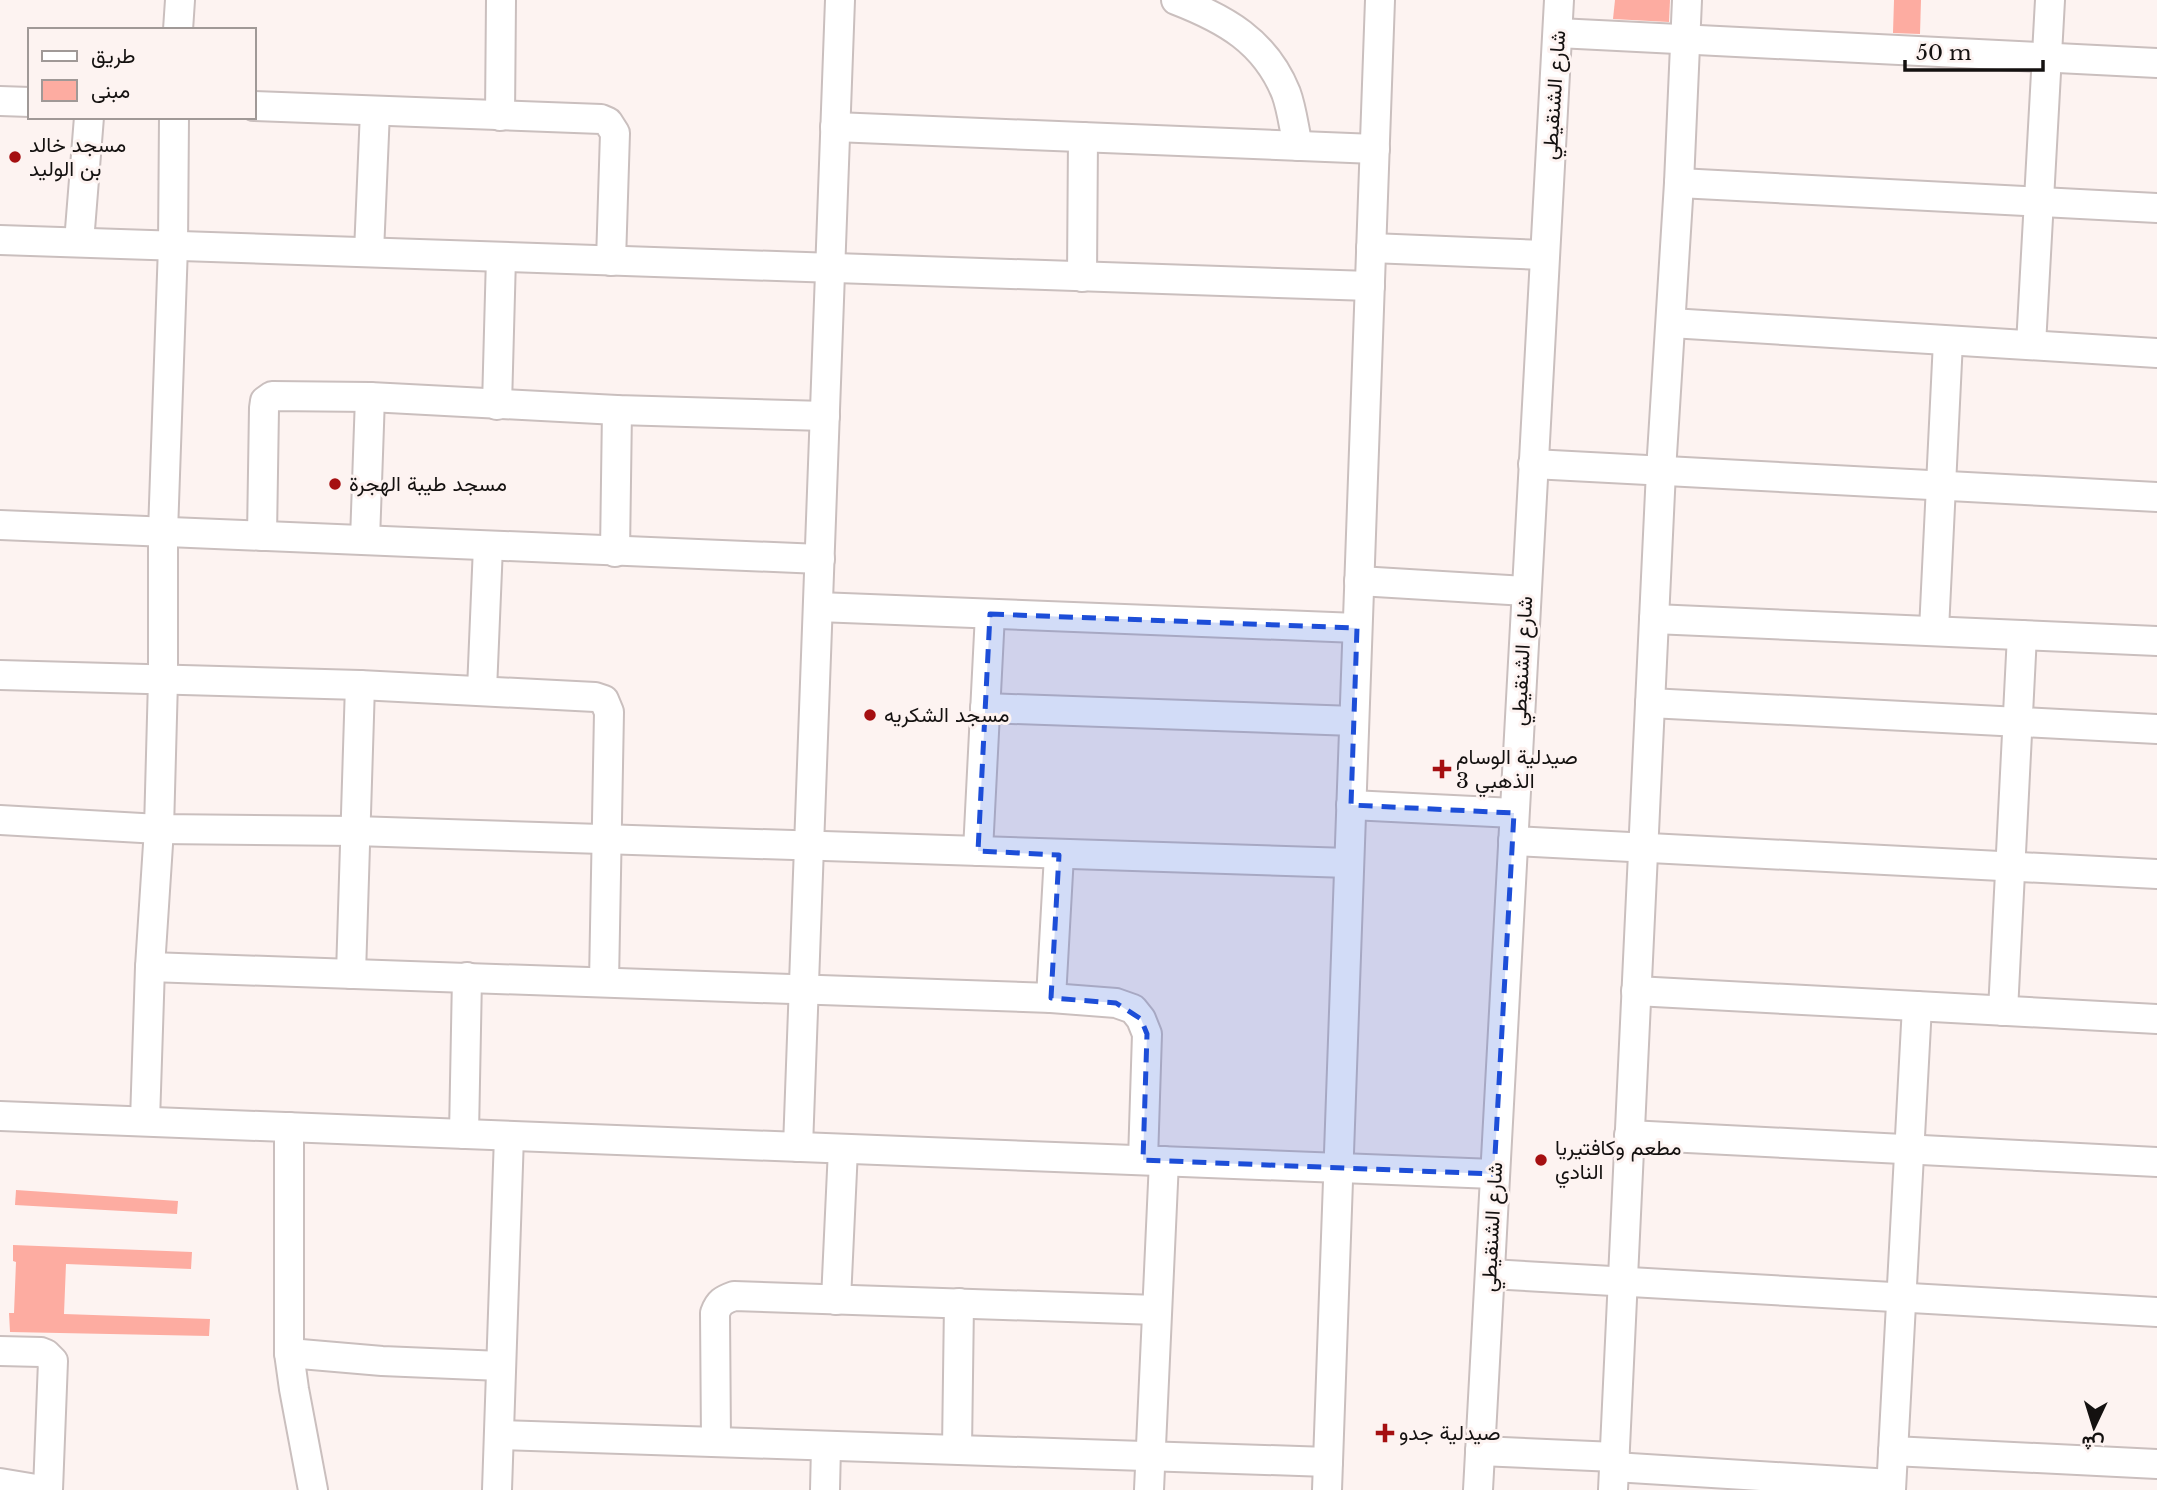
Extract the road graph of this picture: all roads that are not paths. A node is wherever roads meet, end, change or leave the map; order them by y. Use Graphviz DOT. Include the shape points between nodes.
graph roads {
  1 [pos="180,0"];
  2 [pos="501,0"];
  3 [pos="840,0"];
  4 [pos="1176,0"];
  5 [pos="1380,0"];
  6 [pos="1559,0"];
  7 [pos="1687,0"];
  8 [pos="2050,0"];
  9 [pos="178,28"];
  10 [pos="1558,33"];
  11 [pos="1685,39"];
  12 [pos="2047,57"];
  13 [pos="2157,63"];
  14 [pos="0,101"];
  15 [pos="28,102"];
  16 [pos="256,106"];
  17 [pos="375,111"];
  18 [pos="500,116"];
  19 [pos="89,119"];
  20 [pos="174,119"];
  21 [pos="835,127"];
  22 [pos="1083,137"];
  23 [pos="1298,146"];
  24 [pos="1375,149"];
  25 [pos="1679,183"];
  26 [pos="2039,202"];
  27 [pos="2157,208"];
  28 [pos="0,240"];
  29 [pos="79,243"];
  30 [pos="173,246"];
  31 [pos="1371,248"];
  32 [pos="369,252"];
  33 [pos="1544,255"];
  34 [pos="501,257"];
  35 [pos="611,261"];
  36 [pos="830,268"];
  37 [pos="1082,277"];
  38 [pos="1370,286"];
  39 [pos="1671,323"];
  40 [pos="1948,341"];
  41 [pos="2031,345"];
  42 [pos="2157,353"];
  43 [pos="370,397"];
  44 [pos="497,405"];
  45 [pos="617,410"];
  46 [pos="825,416"];
  47 [pos="1533,464"];
  48 [pos="1661,471"];
  49 [pos="1941,486"];
  50 [pos="2157,497"];
  51 [pos="0,525"];
  52 [pos="163,532"];
  53 [pos="262,536"];
  54 [pos="365,540"];
  55 [pos="488,546"];
  56 [pos="615,552"];
  57 [pos="820,559"];
  58 [pos="1359,580"];
  59 [pos="1526,591"];
  60 [pos="818,607"];
  61 [pos="990,614"];
  62 [pos="1654,619"];
  63 [pos="1357,628"];
  64 [pos="1934,630"];
  65 [pos="2022,635"];
  66 [pos="2157,641"];
  67 [pos="0,675"];
  68 [pos="163,680"];
  69 [pos="360,685"];
  70 [pos="482,690"];
  71 [pos="1650,703"];
  72 [pos="985,708"];
  73 [pos="1354,721"];
  74 [pos="2017,721"];
  75 [pos="2157,729"];
  76 [pos="1351,805"];
  77 [pos="0,820"];
  78 [pos="1513,827"];
  79 [pos="159,829"];
  80 [pos="355,831"];
  81 [pos="607,839"];
  82 [pos="809,846"];
  83 [pos="1643,847"];
  84 [pos="978,851"];
  85 [pos="1059,855"];
  86 [pos="1349,863"];
  87 [pos="2010,865"];
  88 [pos="2157,874"];
  89 [pos="150,967"];
  90 [pos="351,974"];
  91 [pos="467,977"];
  92 [pos="604,982"];
  93 [pos="804,988"];
  94 [pos="1636,991"];
  95 [pos="1051,998"];
  96 [pos="1917,1006"];
  97 [pos="2003,1011"];
  98 [pos="2157,1019"];
  99 [pos="0,1116"];
  100 [pos="145,1121"];
  101 [pos="289,1127"];
  102 [pos="464,1134"];
  103 [pos="1629,1135"];
  104 [pos="509,1136"];
  105 [pos="798,1147"];
  106 [pos="843,1149"];
  107 [pos="1909,1149"];
  108 [pos="1154,1161"];
  109 [pos="2157,1162"];
  110 [pos="1338,1168"];
  111 [pos="1494,1174"];
  112 [pos="1490,1274"];
  113 [pos="1622,1283"];
  114 [pos="1902,1298"];
  115 [pos="835,1300"];
  116 [pos="960,1303"];
  117 [pos="1157,1310"];
  118 [pos="2157,1312"];
  119 [pos="0,1351"];
  120 [pos="289,1353"];
  121 [pos="501,1366"];
  122 [pos="499,1435"];
  123 [pos="716,1442"];
  124 [pos="826,1446"];
  125 [pos="957,1449"];
  126 [pos="1480,1451"];
  127 [pos="1893,1451"];
  128 [pos="1151,1456"];
  129 [pos="1328,1462"];
  130 [pos="2157,1464"];
  131 [pos="1614,1471"];
  132 [pos="0,1483"];
  133 [pos="1891,1487"];
  134 [pos="42,1490"];
  135 [pos="48,1490"];
  136 [pos="313,1490"];
  137 [pos="497,1490"];
  138 [pos="825,1490"];
  139 [pos="1149,1490"];
  140 [pos="1327,1490"];
  141 [pos="1478,1490"];
  1 -- 9 [label="street"];
  2 -- 18 [label="street"];
  3 -- 21 [label="street"];
  4 -- 23 [label="street" via="1224,20 1273,66 1287,95"];
  5 -- 24 [label="street"];
  6 -- 10 [label="street, شارع الشنقيطي"];
  7 -- 11 [label="street"];
  8 -- 12 [label="street"];
  10 -- 11 [label="street"];
  10 -- 33 [label="street, شارع الشنقيطي"];
  11 -- 12 [label="street"];
  11 -- 25 [label="street"];
  12 -- 13 [label="street"];
  12 -- 26 [label="street"];
  14 -- 15 [label="street"];
  16 -- 17 [label="street"];
  17 -- 18 [label="street"];
  17 -- 32 [label="street"];
  18 -- 35 [label="street" via="601,119 613,127"];
  19 -- 29 [label="street"];
  20 -- 30 [label="street"];
  21 -- 22 [label="street"];
  21 -- 36 [label="street"];
  22 -- 23 [label="street"];
  22 -- 37 [label="street"];
  23 -- 24 [label="street"];
  24 -- 31 [label="street"];
  25 -- 26 [label="street"];
  25 -- 39 [label="street"];
  26 -- 27 [label="street"];
  26 -- 41 [label="street"];
  28 -- 29 [label="street"];
  29 -- 30 [label="street"];
  30 -- 32 [label="street"];
  30 -- 52 [label="street"];
  31 -- 33 [label="street"];
  31 -- 38 [label="street"];
  32 -- 34 [label="street"];
  33 -- 47 [label="street, شارع الشنقيطي"];
  34 -- 35 [label="street"];
  34 -- 44 [label="street"];
  35 -- 36 [label="street"];
  36 -- 37 [label="street"];
  36 -- 46 [label="street"];
  37 -- 38 [label="street"];
  38 -- 58 [label="street"];
  39 -- 40 [label="street"];
  39 -- 48 [label="street"];
  40 -- 41 [label="street"];
  40 -- 49 [label="street"];
  41 -- 42 [label="street"];
  43 -- 44 [label="street"];
  43 -- 53 [label="street" via="278,395 265,401"];
  43 -- 54 [label="street"];
  44 -- 45 [label="street"];
  45 -- 46 [label="street"];
  45 -- 56 [label="street"];
  46 -- 57 [label="street"];
  47 -- 48 [label="street"];
  47 -- 59 [label="street, شارع الشنقيطي"];
  48 -- 49 [label="street"];
  48 -- 62 [label="street"];
  49 -- 50 [label="street"];
  49 -- 64 [label="street"];
  51 -- 52 [label="street"];
  52 -- 53 [label="street"];
  52 -- 68 [label="street"];
  53 -- 54 [label="street"];
  54 -- 55 [label="street"];
  55 -- 56 [label="street"];
  55 -- 70 [label="street"];
  56 -- 57 [label="street"];
  57 -- 60 [label="street"];
  58 -- 59 [label="street"];
  58 -- 63 [label="street"];
  59 -- 78 [label="street, شارع الشنقيطي"];
  60 -- 61 [label="street"];
  60 -- 82 [label="street"];
  61 -- 63 [label="street"];
  61 -- 72 [label="street"];
  62 -- 64 [label="street"];
  62 -- 71 [label="street"];
  63 -- 73 [label="street"];
  64 -- 65 [label="street"];
  65 -- 66 [label="street"];
  65 -- 74 [label="street"];
  67 -- 68 [label="street"];
  68 -- 69 [label="street"];
  68 -- 79 [label="street"];
  69 -- 70 [label="street"];
  69 -- 80 [label="street"];
  70 -- 81 [label="street" via="604,700 609,712"];
  71 -- 74 [label="street"];
  71 -- 83 [label="street"];
  72 -- 73 [label="street"];
  72 -- 84 [label="street"];
  73 -- 76 [label="street"];
  74 -- 75 [label="street"];
  74 -- 87 [label="street"];
  76 -- 78 [label="street"];
  76 -- 86 [label="street"];
  77 -- 79 [label="street"];
  78 -- 83 [label="street"];
  78 -- 111 [label="street, شارع الشنقيطي"];
  79 -- 80 [label="street"];
  79 -- 89 [label="street"];
  80 -- 81 [label="street"];
  80 -- 90 [label="street"];
  81 -- 82 [label="street"];
  81 -- 92 [label="street"];
  82 -- 84 [label="street"];
  82 -- 93 [label="street"];
  83 -- 87 [label="street"];
  83 -- 94 [label="street"];
  84 -- 85 [label="street"];
  85 -- 86 [label="street"];
  85 -- 95 [label="street"];
  86 -- 110 [label="street"];
  87 -- 88 [label="street"];
  87 -- 97 [label="street"];
  89 -- 90 [label="street"];
  89 -- 100 [label="street"];
  90 -- 91 [label="street"];
  91 -- 92 [label="street"];
  91 -- 102 [label="street"];
  92 -- 93 [label="street"];
  93 -- 95 [label="street"];
  93 -- 105 [label="street"];
  94 -- 96 [label="street"];
  94 -- 103 [label="street"];
  95 -- 108 [label="street" via="1116,1003 1133,1009 1141,1019 1147,1034"];
  96 -- 97 [label="street"];
  96 -- 107 [label="street"];
  97 -- 98 [label="street"];
  99 -- 100 [label="street"];
  100 -- 101 [label="street"];
  101 -- 102 [label="street"];
  101 -- 120 [label="street"];
  102 -- 104 [label="street"];
  103 -- 107 [label="street"];
  103 -- 113 [label="street"];
  104 -- 105 [label="street"];
  104 -- 121 [label="street"];
  105 -- 106 [label="street"];
  106 -- 108 [label="street"];
  106 -- 115 [label="street"];
  107 -- 109 [label="street"];
  107 -- 114 [label="street"];
  108 -- 110 [label="street"];
  108 -- 117 [label="street"];
  110 -- 111 [label="street"];
  110 -- 129 [label="street"];
  111 -- 112 [label="street, شارع الشنقيطي"];
  112 -- 113 [label="street"];
  112 -- 126 [label="street, شارع الشنقيطي"];
  113 -- 114 [label="street"];
  113 -- 131 [label="street"];
  114 -- 118 [label="street"];
  114 -- 127 [label="street"];
  115 -- 116 [label="street"];
  115 -- 123 [label="street" via="734,1296 718,1303"];
  116 -- 117 [label="street"];
  116 -- 125 [label="street"];
  117 -- 128 [label="street"];
  119 -- 135 [label="street" via="41,1352 52,1361"];
  120 -- 121 [label="street"];
  120 -- 136 [label="street"];
  121 -- 122 [label="street"];
  122 -- 123 [label="street"];
  122 -- 137 [label="street"];
  123 -- 124 [label="street"];
  124 -- 125 [label="street"];
  124 -- 138 [label="street"];
  125 -- 128 [label="street"];
  126 -- 131 [label="street"];
  126 -- 141 [label="street, شارع الشنقيطي"];
  127 -- 130 [label="street"];
  127 -- 133 [label="street"];
  128 -- 129 [label="street"];
  128 -- 139 [label="street"];
  129 -- 140 [label="street"];
  131 -- 133 [label="street"];
  132 -- 134 [label="street"];
}
